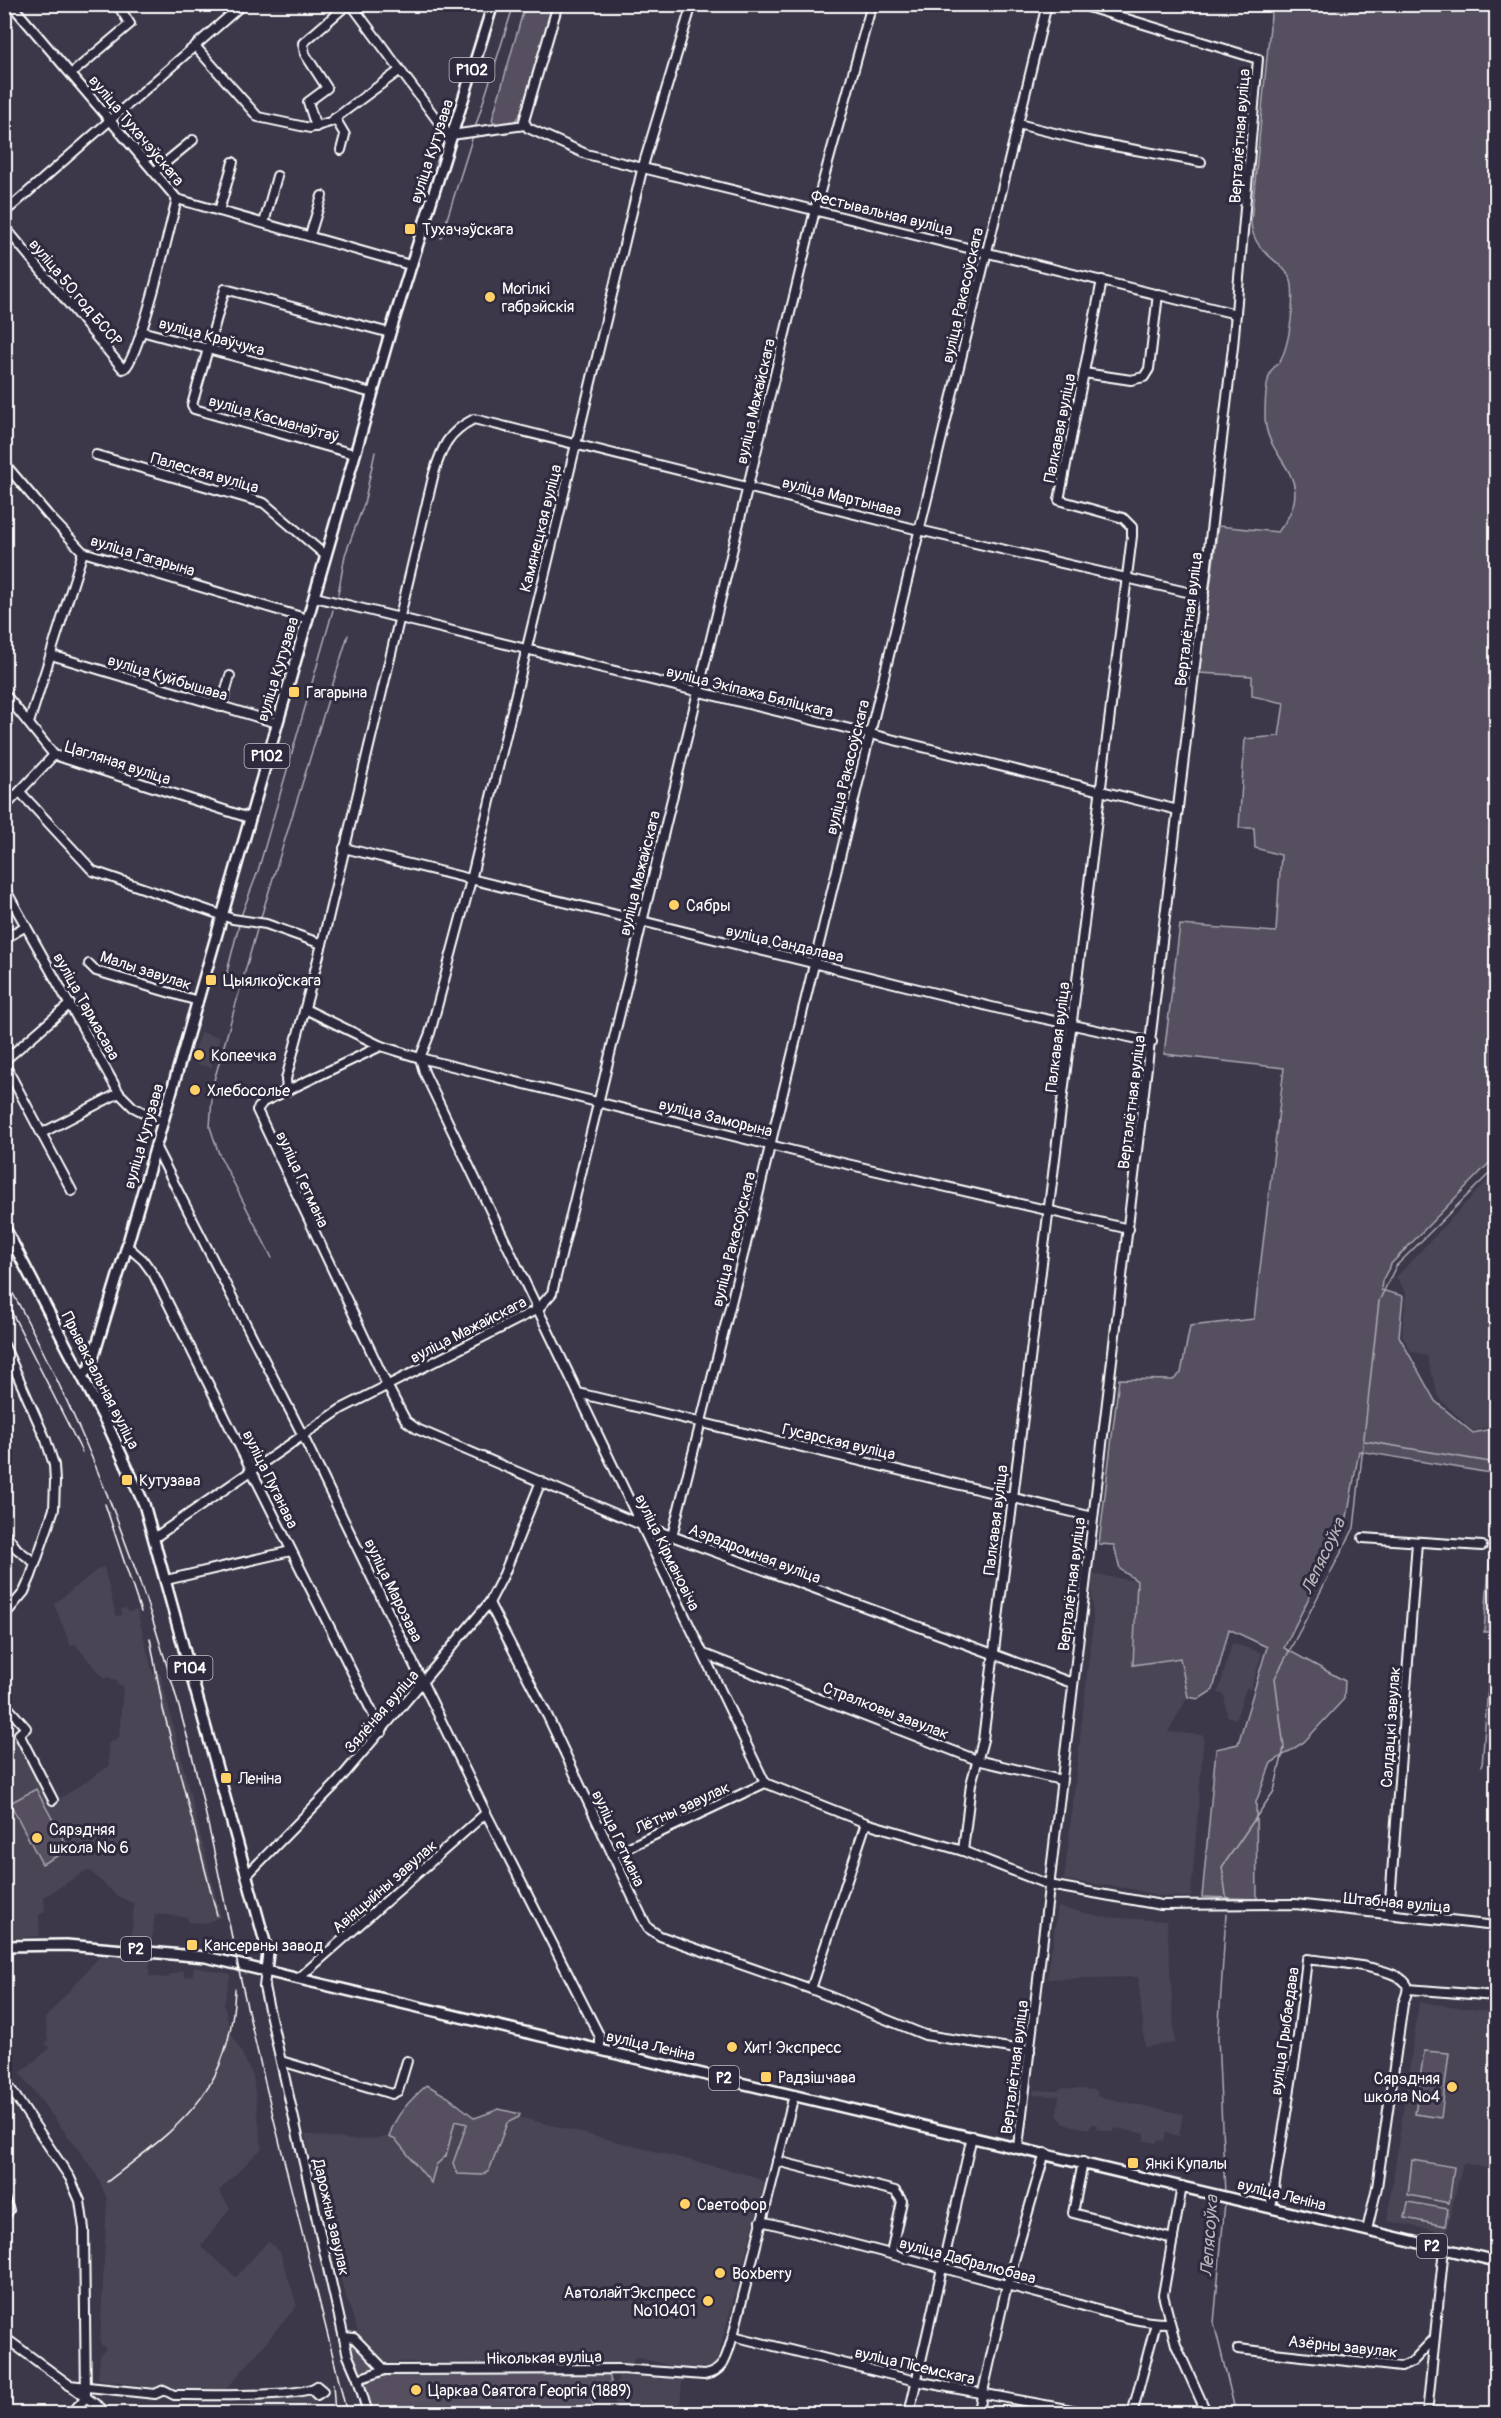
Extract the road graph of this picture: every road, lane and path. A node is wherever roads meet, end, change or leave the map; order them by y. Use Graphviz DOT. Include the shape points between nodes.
graph roads {
  1 [pos="11,4"];
  2 [pos="117,4"];
  3 [pos="229,4"];
  4 [pos="243,4"];
  5 [pos="349,4"];
  6 [pos="493,4"];
  7 [pos="558,4"];
  8 [pos="692,4"];
  9 [pos="872,4"];
  10 [pos="1047,4"];
  11 [pos="1078,4"];
  12 [pos="235,12"];
  13 [pos="195,46"];
  14 [pos="399,71"];
  15 [pos="71,74"];
  16 [pos="335,118"];
  17 [pos="111,122"];
  18 [pos="524,123"];
  19 [pos="1018,124"];
  20 [pos="316,127"];
  21 [pos="452,135"];
  22 [pos="193,140"];
  23 [pos="341,150"];
  24 [pos="233,162"];
  25 [pos="1201,162"];
  26 [pos="643,166"];
  27 [pos="154,172"];
  28 [pos="277,176"];
  29 [pos="322,196"];
  30 [pos="177,200"];
  31 [pos="815,210"];
  32 [pos="219,211"];
  33 [pos="4,213"];
  34 [pos="264,223"];
  35 [pos="4,226"];
  36 [pos="310,235"];
  37 [pos="985,252"];
  38 [pos="410,265"];
  39 [pos="1102,280"];
  40 [pos="1158,294"];
  41 [pos="1236,314"];
  42 [pos="141,331"];
  43 [pos="390,333"];
  44 [pos="209,348"];
  45 [pos="1084,373"];
  46 [pos="372,393"];
  47 [pos="574,444"];
  48 [pos="96,454"];
  49 [pos="354,454"];
  50 [pos="4,463"];
  51 [pos="749,486"];
  52 [pos="919,530"];
  53 [pos="83,552"];
  54 [pos="326,556"];
  55 [pos="1126,578"];
  56 [pos="1204,596"];
  57 [pos="315,597"];
  58 [pos="308,618"];
  59 [pos="400,620"];
  60 [pos="525,651"];
  61 [pos="51,655"];
  62 [pos="230,676"];
  63 [pos="698,692"];
  64 [pos="4,693"];
  65 [pos="221,707"];
  66 [pos="28,723"];
  67 [pos="277,723"];
  68 [pos="868,734"];
  69 [pos="54,755"];
  70 [pos="1100,790"];
  71 [pos="21,792"];
  72 [pos="4,808"];
  73 [pos="1178,810"];
  74 [pos="249,818"];
  75 [pos="344,848"];
  76 [pos="471,880"];
  77 [pos="4,886"];
  78 [pos="222,913"];
  79 [pos="641,923"];
  80 [pos="26,926"];
  81 [pos="4,939"];
  82 [pos="322,944"];
  83 [pos="813,963"];
  84 [pos="89,964"];
  85 [pos="198,1001"];
  86 [pos="70,1004"];
  87 [pos="305,1009"];
  88 [pos="1072,1025"];
  89 [pos="1152,1042"];
  90 [pos="381,1046"];
  91 [pos="420,1058"];
  92 [pos="4,1062"];
  93 [pos="286,1091"];
  94 [pos="119,1093"];
  95 [pos="597,1101"];
  96 [pos="162,1122"];
  97 [pos="42,1133"];
  98 [pos="769,1145"];
  99 [pos="155,1146"];
  100 [pos="72,1191"];
  101 [pos="1048,1211"];
  102 [pos="4,1226"];
  103 [pos="1129,1229"];
  104 [pos="127,1246"];
  105 [pos="538,1309"];
  106 [pos="4,1345"];
  107 [pos="82,1375"];
  108 [pos="387,1385"];
  109 [pos="578,1393"];
  110 [pos="701,1422"];
  111 [pos="302,1434"];
  112 [pos="252,1470"];
  113 [pos="541,1481"];
  114 [pos="1011,1498"];
  115 [pos="1093,1517"];
  116 [pos="639,1524"];
  117 [pos="4,1532"];
  118 [pos="672,1536"];
  119 [pos="154,1538"];
  120 [pos="1363,1538"];
  121 [pos="1417,1542"];
  122 [pos="1482,1546"];
  123 [pos="291,1551"];
  124 [pos="34,1562"];
  125 [pos="166,1580"];
  126 [pos="489,1603"];
  127 [pos="4,1616"];
  128 [pos="704,1654"];
  129 [pos="993,1654"];
  130 [pos="424,1683"];
  131 [pos="1072,1683"];
  132 [pos="4,1703"];
  133 [pos="382,1732"];
  134 [pos="977,1760"];
  135 [pos="1061,1780"];
  136 [pos="765,1783"];
  137 [pos="53,1800"];
  138 [pos="486,1813"];
  139 [pos="866,1823"];
  140 [pos="963,1851"];
  141 [pos="612,1855"];
  142 [pos="247,1875"];
  143 [pos="1049,1885"];
  144 [pos="1389,1914"];
  145 [pos="1497,1926"];
  146 [pos="4,1946"];
  147 [pos="266,1970"];
  148 [pos="299,1978"];
  149 [pos="811,1989"];
  150 [pos="1408,1989"];
  151 [pos="1497,1996"];
  152 [pos="600,2048"];
  153 [pos="1030,2051"];
  154 [pos="281,2061"];
  155 [pos="407,2061"];
  156 [pos="4,2079"];
  157 [pos="794,2095"];
  158 [pos="972,2136"];
  159 [pos="1018,2147"];
  160 [pos="1045,2153"];
  161 [pos="777,2161"];
  162 [pos="1083,2162"];
  163 [pos="1182,2186"];
  164 [pos="4,2199"];
  165 [pos="1271,2207"];
  166 [pos="4,2218"];
  167 [pos="761,2221"];
  168 [pos="1367,2230"];
  169 [pos="1173,2239"];
  170 [pos="1444,2248"];
  171 [pos="891,2253"];
  172 [pos="1497,2261"];
  173 [pos="943,2266"];
  174 [pos="1007,2285"];
  175 [pos="1156,2323"];
  176 [pos="1168,2323"];
  177 [pos="733,2336"];
  178 [pos="4,2337"];
  179 [pos="345,2337"];
  180 [pos="1434,2339"];
  181 [pos="1238,2349"];
  182 [pos="385,2370"];
  183 [pos="358,2379"];
  184 [pos="916,2381"];
  185 [pos="69,2385"];
  186 [pos="85,2388"];
  187 [pos="312,2390"];
  188 [pos="982,2394"];
  189 [pos="86,2397"];
  190 [pos="1074,2411"];
  191 [pos="71,2414"];
  192 [pos="110,2414"];
  193 [pos="368,2414"];
  194 [pos="909,2414"];
  195 [pos="978,2414"];
  196 [pos="1093,2414"];
  197 [pos="1132,2414"];
  198 [pos="1207,2414"];
  199 [pos="1427,2414"];
  1 -- 15 [label="street, вуліца Тухачэўскага"];
  2 -- 15 [label="street" via="130,24"];
  3 -- 12 [label="street"];
  4 -- 12 [label="street"];
  5 -- 14 [label="street"];
  5 -- 20 [label="street" via="303,43 305,54 327,88 308,102"];
  6 -- 21 [label="main road, вуліца Кутузава / Р102"];
  7 -- 18 [label="street"];
  8 -- 26 [label="street, Камянецкая вуліца"];
  9 -- 31 [label="street, вуліца Мажайскага"];
  10 -- 19 [label="street, вуліца Ракасоўскага"];
  11 -- 41 [label="street, Верталётная вуліца" via="1258,59"];
  12 -- 13 [label="street"];
  13 -- 17 [label="street"];
  13 -- 20 [label="street" via="258,117"];
  14 -- 16 [label="street"];
  14 -- 21 [label="street" via="440,126"];
  15 -- 17 [label="street, вуліца Тухачэўскага"];
  16 -- 20 [label="street"];
  16 -- 23 [label="street" via="345,135"];
  17 -- 27 [label="street, вуліца Тухачэўскага"];
  17 -- 33 [label="street"];
  18 -- 21 [label="street"];
  18 -- 26 [label="street, Фестывальная вуліца" via="586,154"];
  19 -- 25 [label="street"];
  19 -- 37 [label="street, вуліца Ракасоўскага"];
  21 -- 38 [label="main road, вуліца Кутузава / Р102"];
  22 -- 27 [label="street"];
  24 -- 32 [label="street"];
  26 -- 31 [label="street, Фестывальная вуліца"];
  26 -- 47 [label="street, Камянецкая вуліца"];
  27 -- 30 [label="street, вуліца Тухачэўскага"];
  28 -- 34 [label="street"];
  29 -- 36 [label="street"];
  30 -- 32 [label="street, вуліца Тухачэўскага"];
  30 -- 42 [label="street, вуліца Краўчука"];
  31 -- 37 [label="street, Фестывальная вуліца"];
  31 -- 51 [label="street, вуліца Мажайскага"];
  32 -- 34 [label="street, вуліца Тухачэўскага"];
  34 -- 36 [label="street, вуліца Тухачэўскага"];
  35 -- 42 [label="street, вуліца 50 год БССР" via="123,369 131,362"];
  36 -- 38 [label="street, вуліца Тухачэўскага"];
  37 -- 39 [label="street, Фестывальная вуліца"];
  37 -- 52 [label="street, вуліца Ракасоўскага"];
  38 -- 43 [label="main road, вуліца Кутузава / Р102"];
  39 -- 40 [label="street, Фестывальная вуліца"];
  39 -- 45 [label="street, Палкавая вуліца"];
  40 -- 41 [label="street, Фестывальная вуліца"];
  40 -- 45 [label="street" via="1149,369 1144,377 1131,380"];
  41 -- 56 [label="street, Верталётная вуліца"];
  42 -- 44 [label="street, вуліца Краўчука"];
  43 -- 44 [label="street, вуліца Касманаўтаў" via="225,289"];
  43 -- 46 [label="main road, вуліца Кутузава / Р102"];
  44 -- 46 [label="street, вуліца Краўчука"];
  44 -- 49 [label="street, вуліца Касманаўтаў" via="194,409"];
  45 -- 55 [label="street, Палкавая вуліца" via="1059,500 1129,522 1132,536"];
  46 -- 49 [label="main road, вуліца Кутузава / Р102"];
  47 -- 51 [label="street, вуліца Мартынава"];
  47 -- 59 [label="street, вуліца Мартынава" via="474,419 443,443"];
  47 -- 60 [label="street, Камянецкая вуліца"];
  48 -- 54 [label="street, Палеская вуліца" via="264,503"];
  49 -- 54 [label="main road, вуліца Кутузава / Р102"];
  50 -- 53 [label="street, вуліца Гагарына"];
  51 -- 52 [label="street, вуліца Мартынава"];
  51 -- 63 [label="street, вуліца Мажайскага"];
  52 -- 55 [label="street, вуліца Мартынава"];
  52 -- 68 [label="street, вуліца Ракасоўскага"];
  53 -- 58 [label="street, вуліца Гагарына"];
  53 -- 61 [label="street"];
  54 -- 57 [label="main road, вуліца Кутузава / Р102"];
  55 -- 56 [label="street, вуліца Мартынава"];
  55 -- 70 [label="street, Палкавая вуліца"];
  56 -- 73 [label="street, Верталётная вуліца"];
  57 -- 58 [label="main road, вуліца Кутузава / Р102"];
  57 -- 59 [label="street, вуліца Экіпажа Бяліцкага"];
  58 -- 67 [label="main road, вуліца Кутузава / Р102"];
  59 -- 60 [label="street, вуліца Экіпажа Бяліцкага"];
  59 -- 75 [label="street"];
  60 -- 63 [label="street, вуліца Экіпажа Бяліцкага"];
  60 -- 76 [label="street, Камянецкая вуліца"];
  61 -- 65 [label="street, вуліца Куйбышава"];
  61 -- 66 [label="street"];
  62 -- 65 [label="street"];
  63 -- 68 [label="street, вуліца Экіпажа Бяліцкага"];
  63 -- 79 [label="street, вуліца Мажайскага"];
  64 -- 66 [label="street, Цагляная вуліца"];
  65 -- 67 [label="street, вуліца Куйбышава"];
  66 -- 69 [label="street, Цагляная вуліца"];
  67 -- 74 [label="main road, вуліца Кутузава / Р102"];
  68 -- 70 [label="street, вуліца Экіпажа Бяліцкага"];
  68 -- 83 [label="street, вуліца Ракасоўскага"];
  69 -- 71 [label="street"];
  69 -- 74 [label="street, Цагляная вуліца"];
  70 -- 73 [label="street, вуліца Экіпажа Бяліцкага"];
  70 -- 88 [label="street, Палкавая вуліца"];
  71 -- 72 [label="street"];
  71 -- 78 [label="street" via="93,871"];
  73 -- 89 [label="street, Верталётная вуліца"];
  74 -- 78 [label="main road, вуліца Кутузава / Р102"];
  75 -- 76 [label="street, вуліца Сандалава"];
  75 -- 82 [label="street"];
  76 -- 79 [label="street, вуліца Сандалава"];
  76 -- 91 [label="street, Камянецкая вуліца"];
  77 -- 80 [label="street, вуліца Тармасава"];
  78 -- 82 [label="street"];
  78 -- 85 [label="main road, вуліца Кутузава / Р102"];
  79 -- 83 [label="street, вуліца Сандалава"];
  79 -- 95 [label="street, вуліца Мажайскага"];
  80 -- 81 [label="street"];
  80 -- 86 [label="street, вуліца Тармасава"];
  82 -- 87 [label="street"];
  83 -- 88 [label="street, вуліца Сандалава"];
  83 -- 98 [label="street, вуліца Ракасоўскага"];
  84 -- 85 [label="street, Малы завулак" via="96,971"];
  85 -- 96 [label="main road, вуліца Кутузава / Р102"];
  86 -- 92 [label="street"];
  86 -- 94 [label="street, вуліца Тармасава"];
  87 -- 90 [label="street, вуліца Заморына"];
  87 -- 93 [label="street"];
  88 -- 89 [label="street, вуліца Сандалава"];
  88 -- 101 [label="street, Палкавая вуліца"];
  89 -- 103 [label="street, Верталётная вуліца"];
  90 -- 91 [label="street, вуліца Заморына"];
  90 -- 93 [label="street, вуліца Гетмана"];
  91 -- 95 [label="street, вуліца Заморына"];
  91 -- 105 [label="street, вуліца Кірмановіча"];
  92 -- 97 [label="street"];
  93 -- 108 [label="street, вуліца Гетмана" via="262,1102 258,1115"];
  94 -- 96 [label="street, вуліца Тармасава" via="133,1107"];
  94 -- 97 [label="street"];
  95 -- 98 [label="street, вуліца Заморына"];
  95 -- 105 [label="street, вуліца Мажайскага" via="555,1283"];
  96 -- 99 [label="main road, вуліца Кутузава / Р102"];
  97 -- 100 [label="street"];
  98 -- 101 [label="street, вуліца Заморына"];
  98 -- 110 [label="street, вуліца Ракасоўскага"];
  99 -- 104 [label="main road, вуліца Кутузава / Р102"];
  99 -- 111 [label="street, вуліца Марозава"];
  101 -- 103 [label="street, вуліца Заморына"];
  101 -- 114 [label="street, Палкавая вуліца"];
  102 -- 107 [label="main road, Прывакзальная вуліца / Р104"];
  103 -- 115 [label="street, Верталётная вуліца"];
  104 -- 107 [label="main road, вуліца Кутузава / Р102" via="90,1368"];
  104 -- 112 [label="street, вуліца Пуганава" via="154,1275"];
  105 -- 108 [label="street, вуліца Мажайскага"];
  105 -- 109 [label="street, вуліца Кірмановіча"];
  106 -- 124 [label="street" via="54,1465 54,1509"];
  107 -- 119 [label="main road, Прывакзальная вуліца / Р104" via="134,1481"];
  108 -- 111 [label="street, вуліца Мажайскага"];
  108 -- 113 [label="street, Аэрадромная вуліца" via="411,1426"];
  109 -- 110 [label="street, Гусарская вуліца"];
  109 -- 116 [label="street, вуліца Кірмановіча"];
  110 -- 114 [label="street, Гусарская вуліца"];
  110 -- 118 [label="street, вуліца Ракасоўскага"];
  111 -- 112 [label="street, вуліца Мажайскага"];
  111 -- 130 [label="street, вуліца Марозава"];
  112 -- 119 [label="street, вуліца Мажайскага"];
  112 -- 123 [label="street, вуліца Пуганава"];
  113 -- 116 [label="street, Аэрадромная вуліца"];
  113 -- 126 [label="street, Зялёная вуліца"];
  114 -- 115 [label="street, Гусарская вуліца"];
  114 -- 129 [label="street, Палкавая вуліца"];
  115 -- 131 [label="street, Верталётная вуліца"];
  116 -- 118 [label="street, Аэрадромная вуліца"];
  116 -- 128 [label="street, вуліца Кірмановіча"];
  117 -- 124 [label="street"];
  118 -- 129 [label="street, Аэрадромная вуліца"];
  119 -- 125 [label="main road, Прывакзальная вуліца / Р104"];
  120 -- 121 [label="street"];
  121 -- 122 [label="street"];
  121 -- 144 [label="street, Салдацкі завулак"];
  123 -- 125 [label="street"];
  123 -- 133 [label="street, вуліца Пуганава"];
  124 -- 127 [label="street" via="24,1592"];
  125 -- 142 [label="main road, Прывакзальная вуліца / Р104"];
  126 -- 130 [label="street, Зялёная вуліца"];
  126 -- 141 [label="street, вуліца Гетмана" via="548,1717"];
  128 -- 134 [label="street, Стралковы завулак"];
  128 -- 136 [label="street, вуліца Кірмановіча"];
  129 -- 131 [label="street, Аэрадромная вуліца"];
  129 -- 134 [label="street, Палкавая вуліца"];
  130 -- 133 [label="street, Зялёная вуліца"];
  130 -- 138 [label="street, вуліца Марозава"];
  131 -- 135 [label="street, Верталётная вуліца"];
  132 -- 137 [label="street" via="26,1728 19,1734"];
  133 -- 142 [label="street, Зялёная вуліца"];
  134 -- 135 [label="street, Стралковы завулак"];
  134 -- 140 [label="street, Палкавая вуліца"];
  135 -- 143 [label="street, Верталётная вуліца"];
  136 -- 139 [label="street"];
  136 -- 141 [label="street, Лётны завулак"];
  138 -- 148 [label="street, Авіяцыйны завулак"];
  138 -- 152 [label="street, вуліца Марозава" via="600,2037"];
  139 -- 140 [label="street"];
  139 -- 149 [label="street"];
  140 -- 143 [label="street"];
  141 -- 149 [label="street, вуліца Гетмана" via="648,1928 660,1936"];
  142 -- 147 [label="main road, Прывакзальная вуліца / Р104" via="268,1953"];
  143 -- 144 [label="street, Штабная вуліца" via="1161,1905 1295,1904"];
  143 -- 153 [label="street, Верталётная вуліца"];
  144 -- 145 [label="street, Штабная вуліца"];
  146 -- 147 [label="main road, вуліца Леніна / Р2" via="66,1945 190,1954"];
  147 -- 148 [label="main road, вуліца Леніна / Р2"];
  147 -- 154 [label="street, Дарожны завулак" via="264,1987"];
  148 -- 152 [label="main road, вуліца Леніна / Р2"];
  149 -- 153 [label="street, вуліца Гетмана" via="925,2035"];
  150 -- 151 [label="street"];
  150 -- 165 [label="street, вуліца Грыбаедава" via="1395,1974 1307,1959"];
  150 -- 168 [label="street"];
  152 -- 157 [label="main road, вуліца Леніна / Р2"];
  153 -- 159 [label="street, Верталётная вуліца"];
  154 -- 155 [label="street" via="392,2094 398,2091"];
  154 -- 179 [label="street, Дарожны завулак"];
  156 -- 186 [label="street" via="70,2178 80,2201 84,2229"];
  157 -- 158 [label="main road, вуліца Леніна / Р2"];
  157 -- 161 [label="street, Ніколькая вуліца"];
  158 -- 159 [label="main road, вуліца Леніна / Р2"];
  158 -- 173 [label="street"];
  159 -- 160 [label="main road, вуліца Леніна / Р2"];
  160 -- 162 [label="main road, вуліца Леніна / Р2"];
  160 -- 174 [label="street"];
  161 -- 167 [label="street, Ніколькая вуліца"];
  161 -- 171 [label="street" via="895,2191 902,2201"];
  162 -- 163 [label="main road, вуліца Леніна / Р2"];
  162 -- 169 [label="street" via="1073,2212"];
  163 -- 165 [label="main road, вуліца Леніна / Р2"];
  163 -- 169 [label="street"];
  164 -- 166 [label="street" via="9,2210"];
  165 -- 168 [label="main road, вуліца Леніна / Р2"];
  167 -- 171 [label="street, вуліца Дабралюбава"];
  167 -- 177 [label="street, Ніколькая вуліца"];
  168 -- 170 [label="main road, вуліца Леніна / Р2"];
  169 -- 176 [label="street" via="1163,2295"];
  170 -- 172 [label="main road, вуліца Леніна / Р2"];
  170 -- 180 [label="street"];
  171 -- 173 [label="street, вуліца Дабралюбава"];
  173 -- 174 [label="street, вуліца Дабралюбава"];
  173 -- 184 [label="street"];
  174 -- 175 [label="street, вуліца Дабралюбава"];
  174 -- 188 [label="street"];
  175 -- 176 [label="street, вуліца Дабралюбава"];
  175 -- 197 [label="street"];
  176 -- 198 [label="street"];
  177 -- 182 [label="street, Ніколькая вуліца" via="722,2367 704,2375 621,2369"];
  177 -- 184 [label="street, вуліца Пісемскага"];
  178 -- 185 [label="street"];
  179 -- 182 [label="street" via="354,2338"];
  179 -- 183 [label="street, Дарожны завулак"];
  180 -- 181 [label="street, Азёрны завулак" via="1412,2362 1401,2367"];
  180 -- 199 [label="street"];
  182 -- 183 [label="street, Ніколькая вуліца"];
  183 -- 193 [label="street, Дарожны завулак"];
  184 -- 188 [label="street, вуліца Пісемскага"];
  184 -- 194 [label="street"];
  185 -- 186 [label="street"];
  185 -- 189 [label="street"];
  186 -- 187 [label="street" via="155,2394 164,2391 174,2395"];
  186 -- 189 [label="street"];
  188 -- 190 [label="street, вуліца Пісемскага"];
  188 -- 195 [label="street"];
  189 -- 191 [label="street"];
  189 -- 192 [label="street"];
  190 -- 196 [label="street, вуліца Пісемскага"];
}
